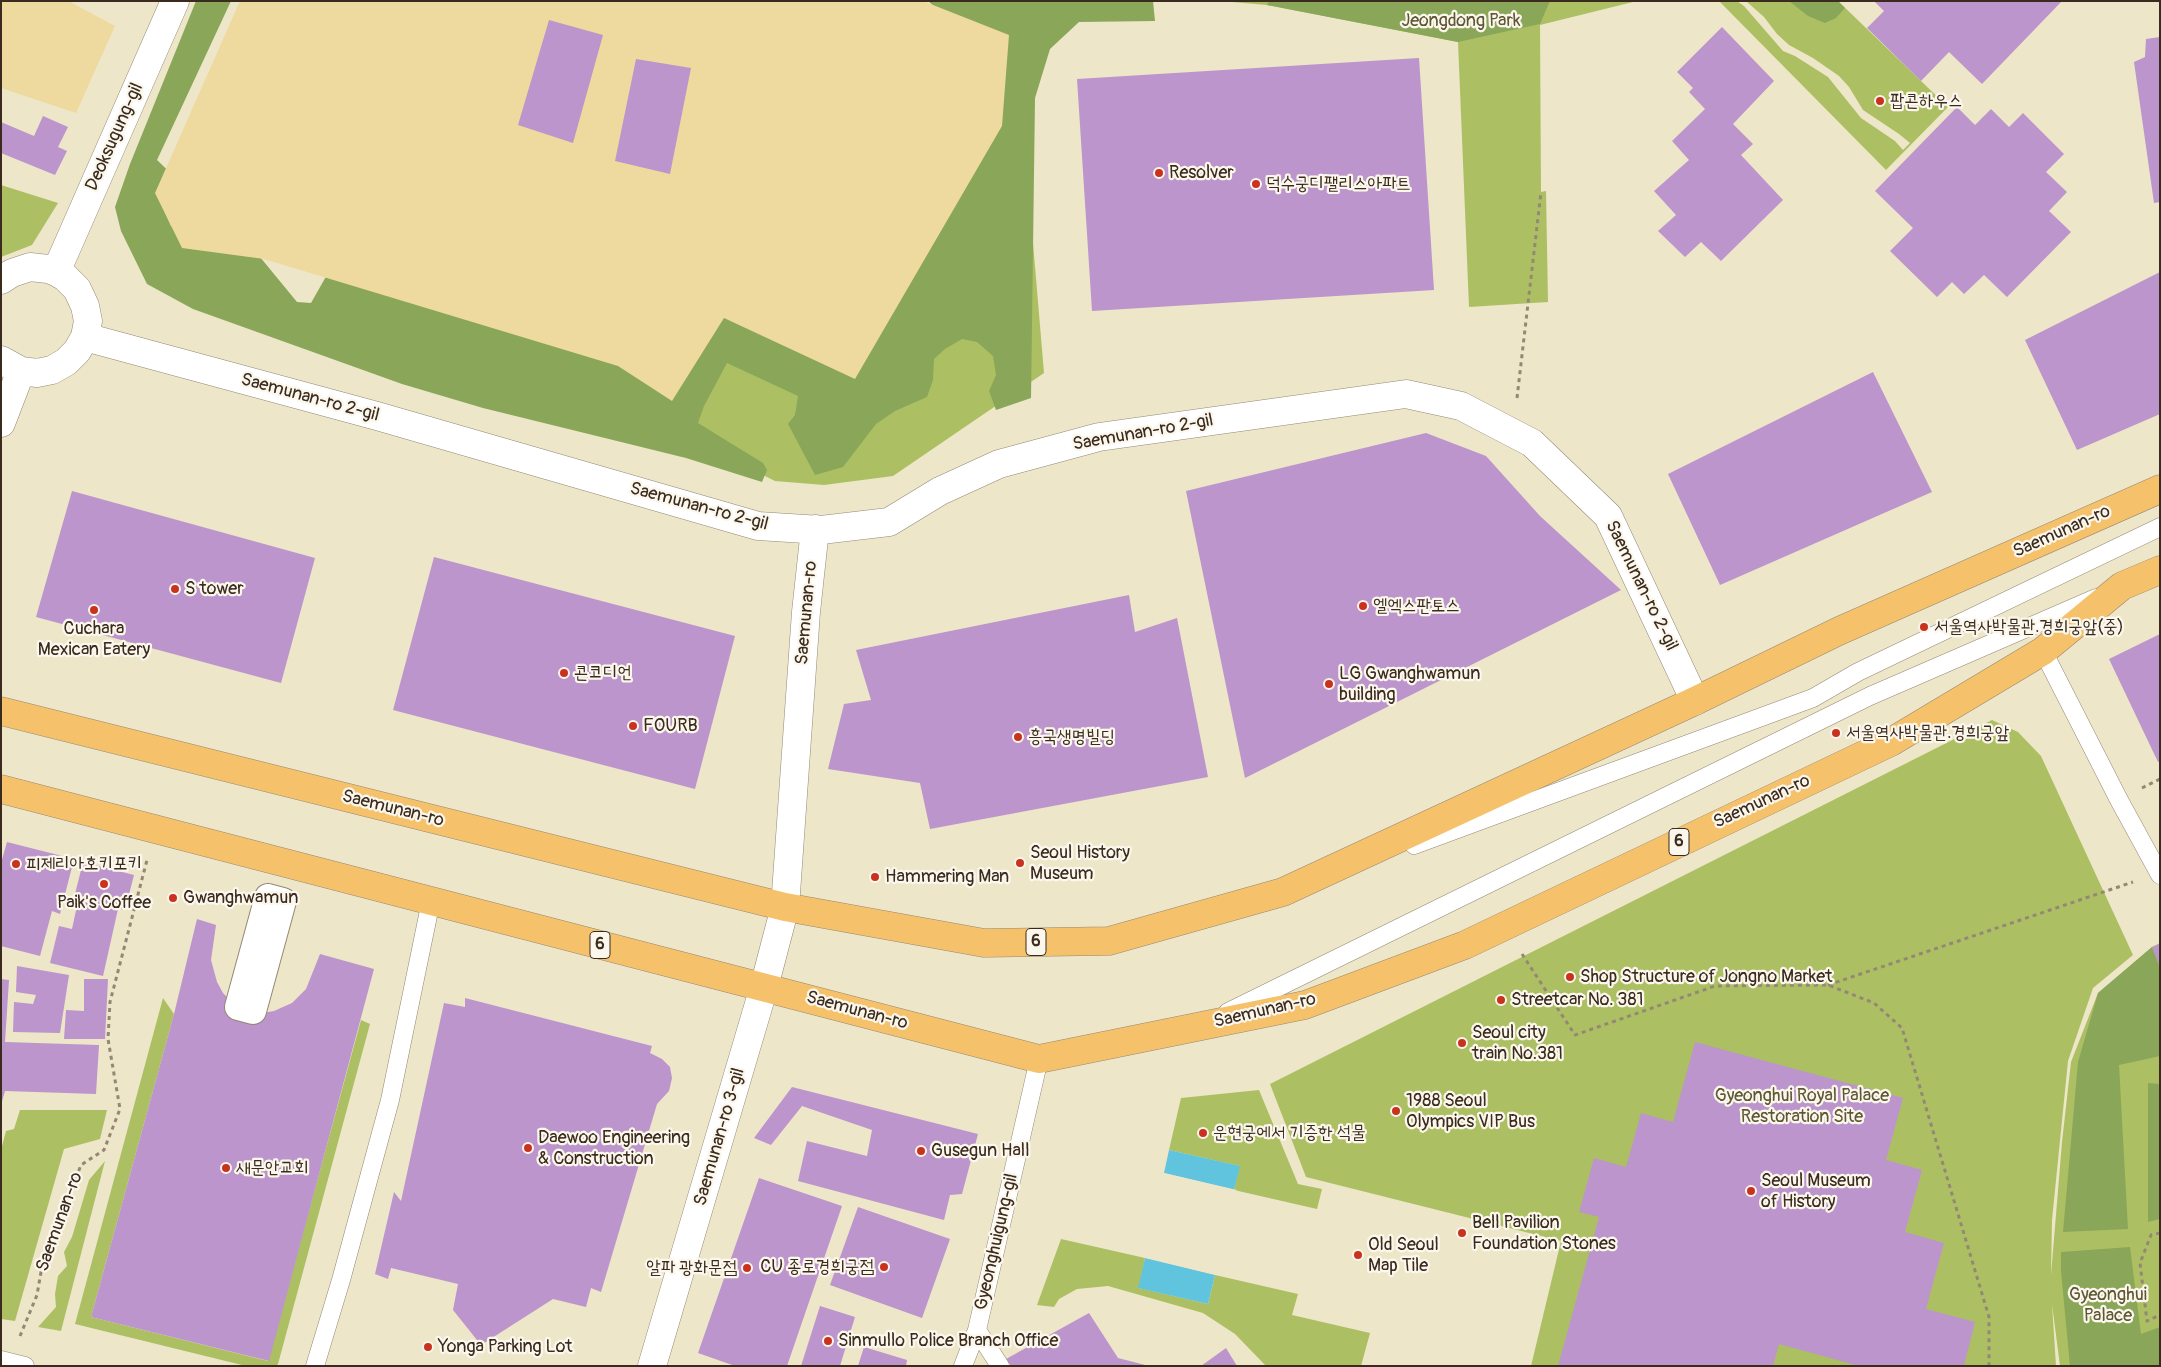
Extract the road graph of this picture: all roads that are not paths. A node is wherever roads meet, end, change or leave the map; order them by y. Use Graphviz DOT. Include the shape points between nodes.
graph roads {
  1 [pos="175,1"];
  2 [pos="56,272"];
  3 [pos="1,280"];
  4 [pos="85,337"];
  5 [pos="11,365"];
  6 [pos="1,423"];
  7 [pos="2160,489"];
  8 [pos="2160,527"];
  9 [pos="815,529"];
  10 [pos="2160,570"];
  11 [pos="2122,586"];
  12 [pos="2044,651"];
  13 [pos="1696,701"];
  14 [pos="1,711"];
  15 [pos="1,789"];
  16 [pos="2159,874"];
  17 [pos="1284,892"];
  18 [pos="431,901"];
  19 [pos="785,907"];
  20 [pos="764,987"];
  21 [pos="1201,1026"];
  22 [pos="1039,1059"];
  23 [pos="977,1330"];
  24 [pos="315,1366"];
  25 [pos="652,1366"];
  26 [pos="963,1366"];
  27 [pos="1000,1366"];
  1 -- 2 [label="street, Deoksugung-gil"];
  2 -- 3 [label="street" via="30,267 12,272"];
  2 -- 4 [label="street" via="77,289 85,306 88,321"];
  4 -- 5 [label="street" via="66,362 52,370 37,372"];
  4 -- 9 [label="street, Saemunan-ro 2-gil" via="378,416 758,526"];
  5 -- 6 [label="street"];
  7 -- 13 [label="main road, Saemunan-ro / 6" via="1839,631"];
  8 -- 17 [label="lane" via="1858,672 1813,698"];
  9 -- 13 [label="street, Saemunan-ro 2-gil" via="888,522 940,491 999,464 1098,437 1406,394 1462,406 1532,443 1608,516"];
  9 -- 19 [label="street, Saemunan-ro"];
  10 -- 11 [label="main road, Saemunan-ro / 6"];
  11 -- 12 [label="main road, Saemunan-ro / 6"];
  11 -- 21 [label="lane" via="1870,696"];
  12 -- 16 [label="lane"];
  12 -- 21 [label="main road, Saemunan-ro / 6" via="1891,742 1465,945 1305,1005"];
  13 -- 17 [label="main road, Saemunan-ro / 6"];
  14 -- 19 [label="main road, Saemunan-ro / 6"];
  15 -- 18 [label="main road, Saemunan-ro / 6"];
  17 -- 19 [label="main road, Saemunan-ro / 6" via="1109,941 984,943"];
  18 -- 20 [label="main road, Saemunan-ro / 6"];
  18 -- 24 [label="lane" via="390,1100"];
  19 -- 20 [label="street, Saemunan-ro 3-gil"];
  20 -- 22 [label="main road, Saemunan-ro / 6"];
  20 -- 25 [label="street, Saemunan-ro 3-gil"];
  21 -- 22 [label="main road, Saemunan-ro / 6"];
  22 -- 23 [label="lane, Gyeonghuigung-gil"];
  23 -- 26 [label="lane, Gyeonghuigung-gil"];
  23 -- 27 [label="lane"];
}
